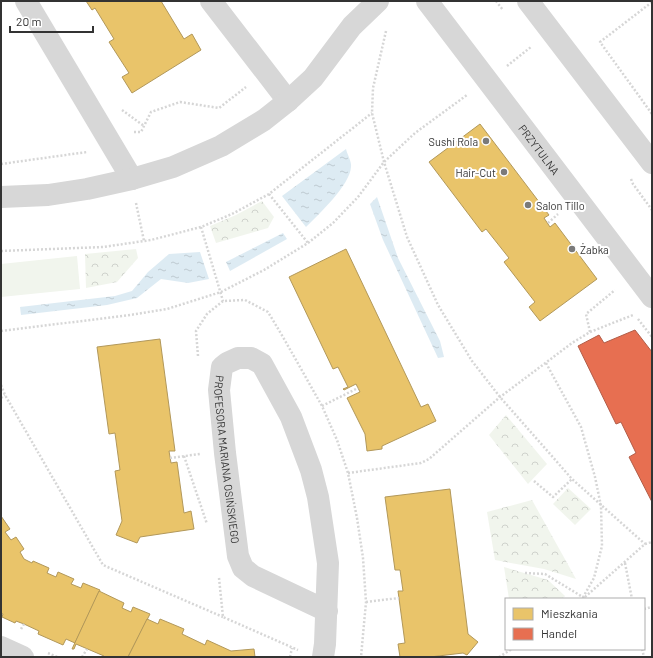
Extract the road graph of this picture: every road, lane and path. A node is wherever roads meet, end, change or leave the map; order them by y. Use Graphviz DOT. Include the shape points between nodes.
graph roads {
  1 [pos="26,1"];
  2 [pos="211,1"];
  3 [pos="427,1"];
  4 [pos="528,1"];
  5 [pos="651,2"];
  6 [pos="374,5"];
  7 [pos="386,30"];
  8 [pos="519,56"];
  9 [pos="514,61"];
  10 [pos="265,72"];
  11 [pos="288,101"];
  12 [pos="458,102"];
  13 [pos="372,113"];
  14 [pos="652,114"];
  15 [pos="132,132"];
  16 [pos="89,152"];
  17 [pos="384,162"];
  18 [pos="652,163"];
  19 [pos="1,164"];
  20 [pos="132,179"];
  21 [pos="269,194"];
  22 [pos="1,197"];
  23 [pos="560,213"];
  24 [pos="139,218"];
  25 [pos="548,223"];
  26 [pos="201,227"];
  27 [pos="144,241"];
  28 [pos="308,243"];
  29 [pos="1,251"];
  30 [pos="615,290"];
  31 [pos="221,292"];
  32 [pos="652,297"];
  33 [pos="224,301"];
  34 [pos="634,314"];
  35 [pos="1,331"];
  36 [pos="590,332"];
  37 [pos="198,359"];
  38 [pos="546,363"];
  39 [pos="1,385"];
  40 [pos="358,388"];
  41 [pos="5,395"];
  42 [pos="500,397"];
  43 [pos="1,398"];
  44 [pos="322,406"];
  45 [pos="206,453"];
  46 [pos="184,456"];
  47 [pos="170,458"];
  48 [pos="348,473"];
  49 [pos="572,479"];
  50 [pos="534,481"];
  51 [pos="600,506"];
  52 [pos="208,529"];
  53 [pos="652,542"];
  54 [pos="645,544"];
  55 [pos="624,562"];
  56 [pos="218,573"];
  57 [pos="524,573"];
  58 [pos="399,598"];
  59 [pos="582,598"];
  60 [pos="584,598"];
  61 [pos="585,598"];
  62 [pos="632,598"];
  63 [pos="366,602"];
  64 [pos="327,611"];
  65 [pos="223,617"];
  66 [pos="1,647"];
  67 [pos="292,648"];
  68 [pos="87,649"];
  69 [pos="510,650"];
  70 [pos="314,655"];
  71 [pos="23,657"];
  72 [pos="82,657"];
  73 [pos="290,657"];
  74 [pos="361,657"];
  75 [pos="499,657"];
  1 -- 20 [label="street"];
  2 -- 10 [label="street"];
  3 -- 32 [label="street, PRZYTULNA"];
  4 -- 18 [label="street"];
  5 -- 14 [label="path" via="600,42"];
  6 -- 11 [label="street" via="352,26 314,78"];
  7 -- 13 [label="path" via="373,88"];
  8 -- 9 [label="path"];
  10 -- 11 [label="street"];
  10 -- 15 [label="path" via="219,108 180,102 151,112 141,132"];
  11 -- 20 [label="street" via="264,120 221,146 173,167"];
  12 -- 17 [label="path" via="415,133"];
  13 -- 17 [label="path"];
  13 -- 21 [label="path"];
  16 -- 19 [label="path"];
  17 -- 28 [label="path" via="358,197 333,223"];
  17 -- 42 [label="path" via="407,237 438,306 472,361"];
  20 -- 22 [label="street" via="48,195"];
  21 -- 26 [label="path"];
  21 -- 28 [label="path"];
  23 -- 25 [label="path"];
  24 -- 27 [label="path"];
  26 -- 27 [label="path"];
  26 -- 31 [label="path"];
  27 -- 29 [label="path" via="103,246"];
  28 -- 31 [label="path"];
  30 -- 36 [label="path" via="586,314"];
  31 -- 33 [label="path"];
  31 -- 35 [label="path" via="167,309"];
  33 -- 37 [label="path" via="207,314 196,331"];
  33 -- 44 [label="path" via="244,300 268,312"];
  34 -- 36 [label="path"];
  36 -- 38 [label="path"];
  38 -- 42 [label="path"];
  38 -- 51 [label="path" via="581,427"];
  39 -- 41 [label="path"];
  40 -- 44 [label="path"];
  41 -- 43 [label="path"];
  41 -- 65 [label="path" via="103,565"];
  42 -- 48 [label="path" via="429,459 421,463"];
  42 -- 49 [label="path"];
  44 -- 48 [label="path"];
  45 -- 46 [label="path"];
  46 -- 47 [label="path"];
  46 -- 52 [label="path"];
  48 -- 63 [label="path" via="363,558"];
  49 -- 50 [label="path" via="552,497"];
  49 -- 51 [label="path"];
  51 -- 54 [label="path"];
  51 -- 60 [label="path" via="602,546 594,578"];
  53 -- 54 [label="path"];
  54 -- 55 [label="path"];
  55 -- 61 [label="path"];
  55 -- 62 [label="path"];
  56 -- 65 [label="path"];
  57 -- 59 [label="path" via="545,574"];
  58 -- 63 [label="path"];
  63 -- 74 [label="path"];
  64 -- 64 [label="street, PROFESORA MARIANA OSIŃSKIEGO" via="328,563 318,496 311,470 291,417 262,364 252,358 238,358 222,367 219,390 238,556 243,568 253,576"];
  64 -- 70 [label="street, PROFESORA MARIANA OSIŃSKIEGO" via="325,644"];
  65 -- 67 [label="path"];
  66 -- 71 [label="street"];
  67 -- 70 [label="path"];
  67 -- 73 [label="path"];
  68 -- 72 [label="path"];
  69 -- 75 [label="path"];
}
